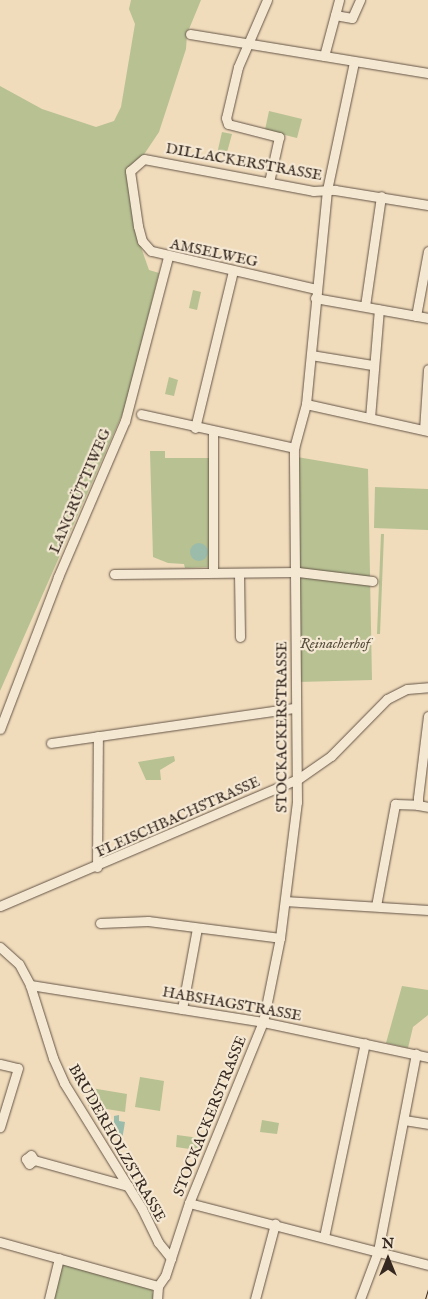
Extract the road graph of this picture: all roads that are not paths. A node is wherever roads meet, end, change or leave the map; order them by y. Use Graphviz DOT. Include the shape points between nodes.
graph roads {
  1 [pos="267,0"];
  2 [pos="339,0"];
  3 [pos="360,0"];
  4 [pos="334,15"];
  5 [pos="190,34"];
  6 [pos="248,44"];
  7 [pos="324,56"];
  8 [pos="354,62"];
  9 [pos="428,72"];
  10 [pos="144,159"];
  11 [pos="269,182"];
  12 [pos="327,190"];
  13 [pos="380,196"];
  14 [pos="428,205"];
  15 [pos="428,251"];
  16 [pos="168,257"];
  17 [pos="233,271"];
  18 [pos="315,293"];
  19 [pos="365,306"];
  20 [pos="379,309"];
  21 [pos="416,316"];
  22 [pos="428,318"];
  23 [pos="311,355"];
  24 [pos="372,365"];
  25 [pos="428,369"];
  26 [pos="306,404"];
  27 [pos="141,414"];
  28 [pos="370,418"];
  29 [pos="195,428"];
  30 [pos="426,431"];
  31 [pos="213,432"];
  32 [pos="294,448"];
  33 [pos="213,572"];
  34 [pos="295,572"];
  35 [pos="239,573"];
  36 [pos="114,574"];
  37 [pos="372,581"];
  38 [pos="240,637"];
  39 [pos="428,687"];
  40 [pos="296,708"];
  41 [pos="428,716"];
  42 [pos="0,729"];
  43 [pos="98,736"];
  44 [pos="51,743"];
  45 [pos="298,779"];
  46 [pos="418,805"];
  47 [pos="428,806"];
  48 [pos="97,867"];
  49 [pos="285,901"];
  50 [pos="0,906"];
  51 [pos="376,906"];
  52 [pos="428,910"];
  53 [pos="100,923"];
  54 [pos="197,928"];
  55 [pos="280,938"];
  56 [pos="0,947"];
  57 [pos="30,984"];
  58 [pos="182,1009"];
  59 [pos="263,1022"];
  60 [pos="365,1044"];
  61 [pos="416,1054"];
  62 [pos="428,1057"];
  63 [pos="0,1064"];
  64 [pos="404,1120"];
  65 [pos="428,1124"];
  66 [pos="0,1127"];
  67 [pos="34,1160"];
  68 [pos="128,1186"];
  69 [pos="189,1203"];
  70 [pos="275,1224"];
  71 [pos="324,1237"];
  72 [pos="0,1242"];
  73 [pos="378,1251"];
  74 [pos="59,1258"];
  75 [pos="171,1258"];
  76 [pos="428,1266"];
  77 [pos="158,1286"];
  78 [pos="49,1299"];
  79 [pos="157,1299"];
  80 [pos="255,1299"];
  81 [pos="360,1299"];
  1 -- 6 [label="street"];
  2 -- 4 [label="street"];
  3 -- 4 [label="street" via="352,18"];
  4 -- 7 [label="street"];
  5 -- 6 [label="street"];
  6 -- 7 [label="street"];
  6 -- 11 [label="street" via="238,67 226,118 228,124 280,137"];
  7 -- 8 [label="street"];
  8 -- 9 [label="street"];
  8 -- 12 [label="street, STOCKACKERSTRASSE"];
  10 -- 11 [label="street, DILLACKERSTRASSE"];
  10 -- 16 [label="street, AMSELWEG" via="130,171 138,226 142,241 151,251"];
  11 -- 12 [label="street, DILLACKERSTRASSE" via="313,191"];
  12 -- 13 [label="street, DILLACKERSTRASSE"];
  12 -- 18 [label="street, STOCKACKERSTRASSE"];
  13 -- 14 [label="street, DILLACKERSTRASSE"];
  13 -- 19 [label="street"];
  15 -- 21 [label="street"];
  16 -- 17 [label="street, AMSELWEG"];
  16 -- 42 [label="street, LANGRÜTTIWEG" via="127,416 58,577"];
  17 -- 18 [label="street, AMSELWEG"];
  17 -- 29 [label="street"];
  18 -- 19 [label="street, AMSELWEG"];
  18 -- 23 [label="street, STOCKACKERSTRASSE"];
  19 -- 20 [label="street, AMSELWEG"];
  20 -- 21 [label="street, AMSELWEG"];
  20 -- 24 [label="street"];
  21 -- 22 [label="street, AMSELWEG"];
  23 -- 24 [label="street"];
  23 -- 26 [label="street, STOCKACKERSTRASSE"];
  24 -- 28 [label="street"];
  25 -- 30 [label="street"];
  26 -- 28 [label="street"];
  26 -- 32 [label="street, STOCKACKERSTRASSE"];
  27 -- 29 [label="street"];
  28 -- 30 [label="street"];
  29 -- 31 [label="street"];
  31 -- 32 [label="street"];
  31 -- 33 [label="street"];
  32 -- 34 [label="street, STOCKACKERSTRASSE"];
  33 -- 35 [label="street"];
  33 -- 36 [label="street"];
  34 -- 35 [label="street"];
  34 -- 37 [label="street"];
  34 -- 40 [label="street, STOCKACKERSTRASSE"];
  35 -- 38 [label="street"];
  39 -- 45 [label="street, FLEISCHBACHSTRASSE" via="407,690 387,699 331,756"];
  40 -- 43 [label="street"];
  40 -- 45 [label="street, STOCKACKERSTRASSE"];
  41 -- 46 [label="street"];
  43 -- 44 [label="street"];
  43 -- 48 [label="street"];
  45 -- 48 [label="street, FLEISCHBACHSTRASSE"];
  45 -- 49 [label="street, STOCKACKERSTRASSE"];
  46 -- 47 [label="street"];
  46 -- 51 [label="street" via="395,804"];
  48 -- 50 [label="street, FLEISCHBACHSTRASSE"];
  49 -- 51 [label="street"];
  49 -- 55 [label="street, STOCKACKERSTRASSE"];
  51 -- 52 [label="street"];
  53 -- 54 [label="street" via="129,920"];
  54 -- 55 [label="street"];
  54 -- 58 [label="street"];
  55 -- 59 [label="street, STOCKACKERSTRASSE"];
  56 -- 57 [label="street, BRUDERHOLZSTRASSE" via="19,964"];
  57 -- 58 [label="street, HABSHAGSTRASSE"];
  57 -- 68 [label="street, BRUDERHOLZSTRASSE" via="64,1083"];
  58 -- 59 [label="street, HABSHAGSTRASSE"];
  59 -- 60 [label="street, HABSHAGSTRASSE"];
  59 -- 69 [label="street, STOCKACKERSTRASSE"];
  60 -- 61 [label="street, HABSHAGSTRASSE"];
  60 -- 71 [label="street"];
  61 -- 62 [label="street, HABSHAGSTRASSE"];
  61 -- 64 [label="street"];
  63 -- 66 [label="street" via="18,1068"];
  64 -- 65 [label="street"];
  64 -- 73 [label="street"];
  67 -- 68 [label="street"];
  68 -- 75 [label="street, BRUDERHOLZSTRASSE" via="158,1242"];
  69 -- 70 [label="street"];
  69 -- 75 [label="street, STOCKACKERSTRASSE"];
  70 -- 71 [label="street"];
  70 -- 80 [label="street"];
  71 -- 73 [label="street"];
  72 -- 74 [label="street"];
  73 -- 76 [label="street"];
  73 -- 81 [label="street"];
  74 -- 77 [label="street"];
  74 -- 78 [label="street"];
  75 -- 77 [label="street" via="166,1276"];
  77 -- 79 [label="street"];
}
